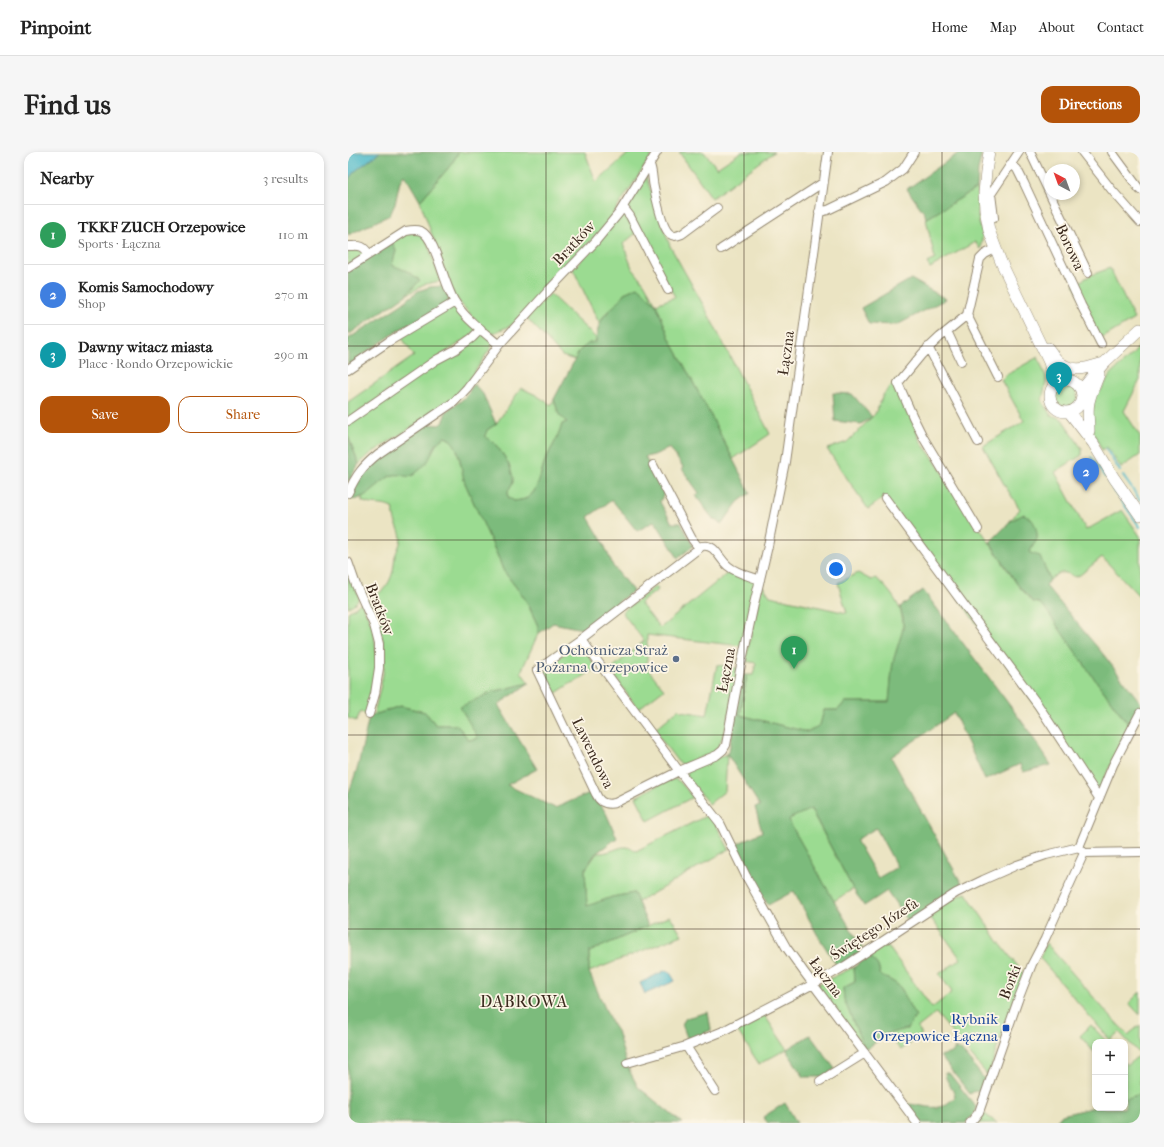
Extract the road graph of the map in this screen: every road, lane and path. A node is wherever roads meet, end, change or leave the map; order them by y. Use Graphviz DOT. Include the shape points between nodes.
graph roads {
  1 [pos="657,152"];
  2 [pos="828,152"];
  3 [pos="914,152"];
  4 [pos="989,152"];
  5 [pos="1019,152"];
  6 [pos="1030,152"];
  7 [pos="1082,152"];
  8 [pos="1112,152"];
  9 [pos="1011,164"];
  10 [pos="650,165"];
  11 [pos="1044,181"];
  12 [pos="824,182"];
  13 [pos="1140,190"];
  14 [pos="1053,200"];
  15 [pos="623,207"];
  16 [pos="717,208"];
  17 [pos="819,212"];
  18 [pos="994,218"];
  19 [pos="1140,222"];
  20 [pos="348,246"];
  21 [pos="721,249"];
  22 [pos="995,249"];
  23 [pos="369,254"];
  24 [pos="348,268"];
  25 [pos="1088,273"];
  26 [pos="668,290"];
  27 [pos="455,302"];
  28 [pos="967,315"];
  29 [pos="481,329"];
  30 [pos="1140,329"];
  31 [pos="947,331"];
  32 [pos="1037,336"];
  33 [pos="499,344"];
  34 [pos="1101,344"];
  35 [pos="928,347"];
  36 [pos="961,361"];
  37 [pos="1104,363"];
  38 [pos="348,369"];
  39 [pos="998,377"];
  40 [pos="1069,384"];
  41 [pos="1074,409"];
  42 [pos="348,421"];
  43 [pos="1088,431"];
  44 [pos="978,442"];
  45 [pos="1093,443"];
  46 [pos="653,465"];
  47 [pos="348,493"];
  48 [pos="885,498"];
  49 [pos="1140,515"];
  50 [pos="978,529"];
  51 [pos="699,548"];
  52 [pos="348,562"];
  53 [pos="760,580"];
  54 [pos="581,639"];
  55 [pos="1140,713"];
  56 [pos="369,714"];
  57 [pos="679,771"];
  58 [pos="1099,798"];
  59 [pos="1082,850"];
  60 [pos="1140,852"];
  61 [pos="813,984"];
  62 [pos="686,1046"];
  63 [pos="865,1053"];
  64 [pos="627,1063"];
  65 [pos="820,1081"];
  66 [pos="715,1091"];
  67 [pos="917,1123"];
  68 [pos="970,1123"];
  1 -- 10 [label="street, Bratków"];
  2 -- 12 [label="street, Łączna"];
  3 -- 17 [label="street" via="903,169 886,182"];
  4 -- 22 [label="main road" via="985,201"];
  5 -- 9 [label="street"];
  6 -- 11 [label="street, Borowa"];
  7 -- 19 [label="street"];
  8 -- 13 [label="street"];
  9 -- 18 [label="street" via="991,194"];
  9 -- 34 [label="street, Borowa" via="1024,182"];
  10 -- 15 [label="street, Bratków"];
  10 -- 16 [label="street" via="662,221 666,231 671,235 682,234"];
  12 -- 17 [label="street, Łączna"];
  12 -- 21 [label="street"];
  14 -- 25 [label="street, Borowa"];
  15 -- 26 [label="street"];
  15 -- 33 [label="street, Bratków" via="595,242"];
  17 -- 53 [label="street, Łączna" via="785,462"];
  20 -- 23 [label="street" via="364,247"];
  22 -- 28 [label="street" via="980,259"];
  22 -- 32 [label="main road"];
  23 -- 24 [label="street"];
  23 -- 27 [label="street" via="406,231 422,231 431,243"];
  27 -- 29 [label="street"];
  27 -- 38 [label="street"];
  28 -- 31 [label="street"];
  28 -- 39 [label="street"];
  29 -- 33 [label="street"];
  29 -- 42 [label="street" via="455,350 436,360"];
  30 -- 37 [label="main road"];
  31 -- 35 [label="street"];
  31 -- 36 [label="street"];
  32 -- 37 [label="main road" via="1057,360 1067,366 1085,369"];
  32 -- 40 [label="main road" via="1050,362"];
  33 -- 47 [label="street, Bratków" via="454,402 371,459 358,473"];
  35 -- 44 [label="street"];
  35 -- 50 [label="street" via="898,383 923,437"];
  37 -- 40 [label="main road"];
  37 -- 43 [label="main road" via="1089,402"];
  40 -- 41 [label="main road" via="1082,399"];
  40 -- 41 [label="main road" via="1051,390 1050,396 1052,405 1059,411"];
  41 -- 43 [label="main road"];
  41 -- 45 [label="main road"];
  43 -- 45 [label="main road"];
  45 -- 49 [label="main road"];
  46 -- 51 [label="street"];
  48 -- 58 [label="street" via="1038,705"];
  51 -- 53 [label="street" via="704,545 710,546 728,566"];
  51 -- 54 [label="street, Lawendowa"];
  52 -- 56 [label="street, Bratków" via="374,625 379,644 377,680"];
  53 -- 57 [label="street, Łączna" via="725,748 717,755"];
  54 -- 57 [label="street"];
  54 -- 57 [label="street, Lawendowa" via="537,670 598,798 604,803 615,803"];
  55 -- 58 [label="street, Borki"];
  57 -- 61 [label="street, Łączna" via="720,823 786,947"];
  58 -- 59 [label="street, Borki"];
  59 -- 60 [label="street, Świętego Józefa"];
  59 -- 61 [label="street, Świętego Józefa" via="1046,855 1017,865 956,893 854,961"];
  59 -- 68 [label="street, Borki" via="1032,964 979,1112"];
  61 -- 62 [label="street, Świętego Józefa" via="721,1032"];
  61 -- 63 [label="street, Łączna"];
  62 -- 64 [label="street, Świętego Józefa"];
  62 -- 66 [label="street"];
  63 -- 65 [label="street"];
  63 -- 67 [label="street, Łączna"];
}
